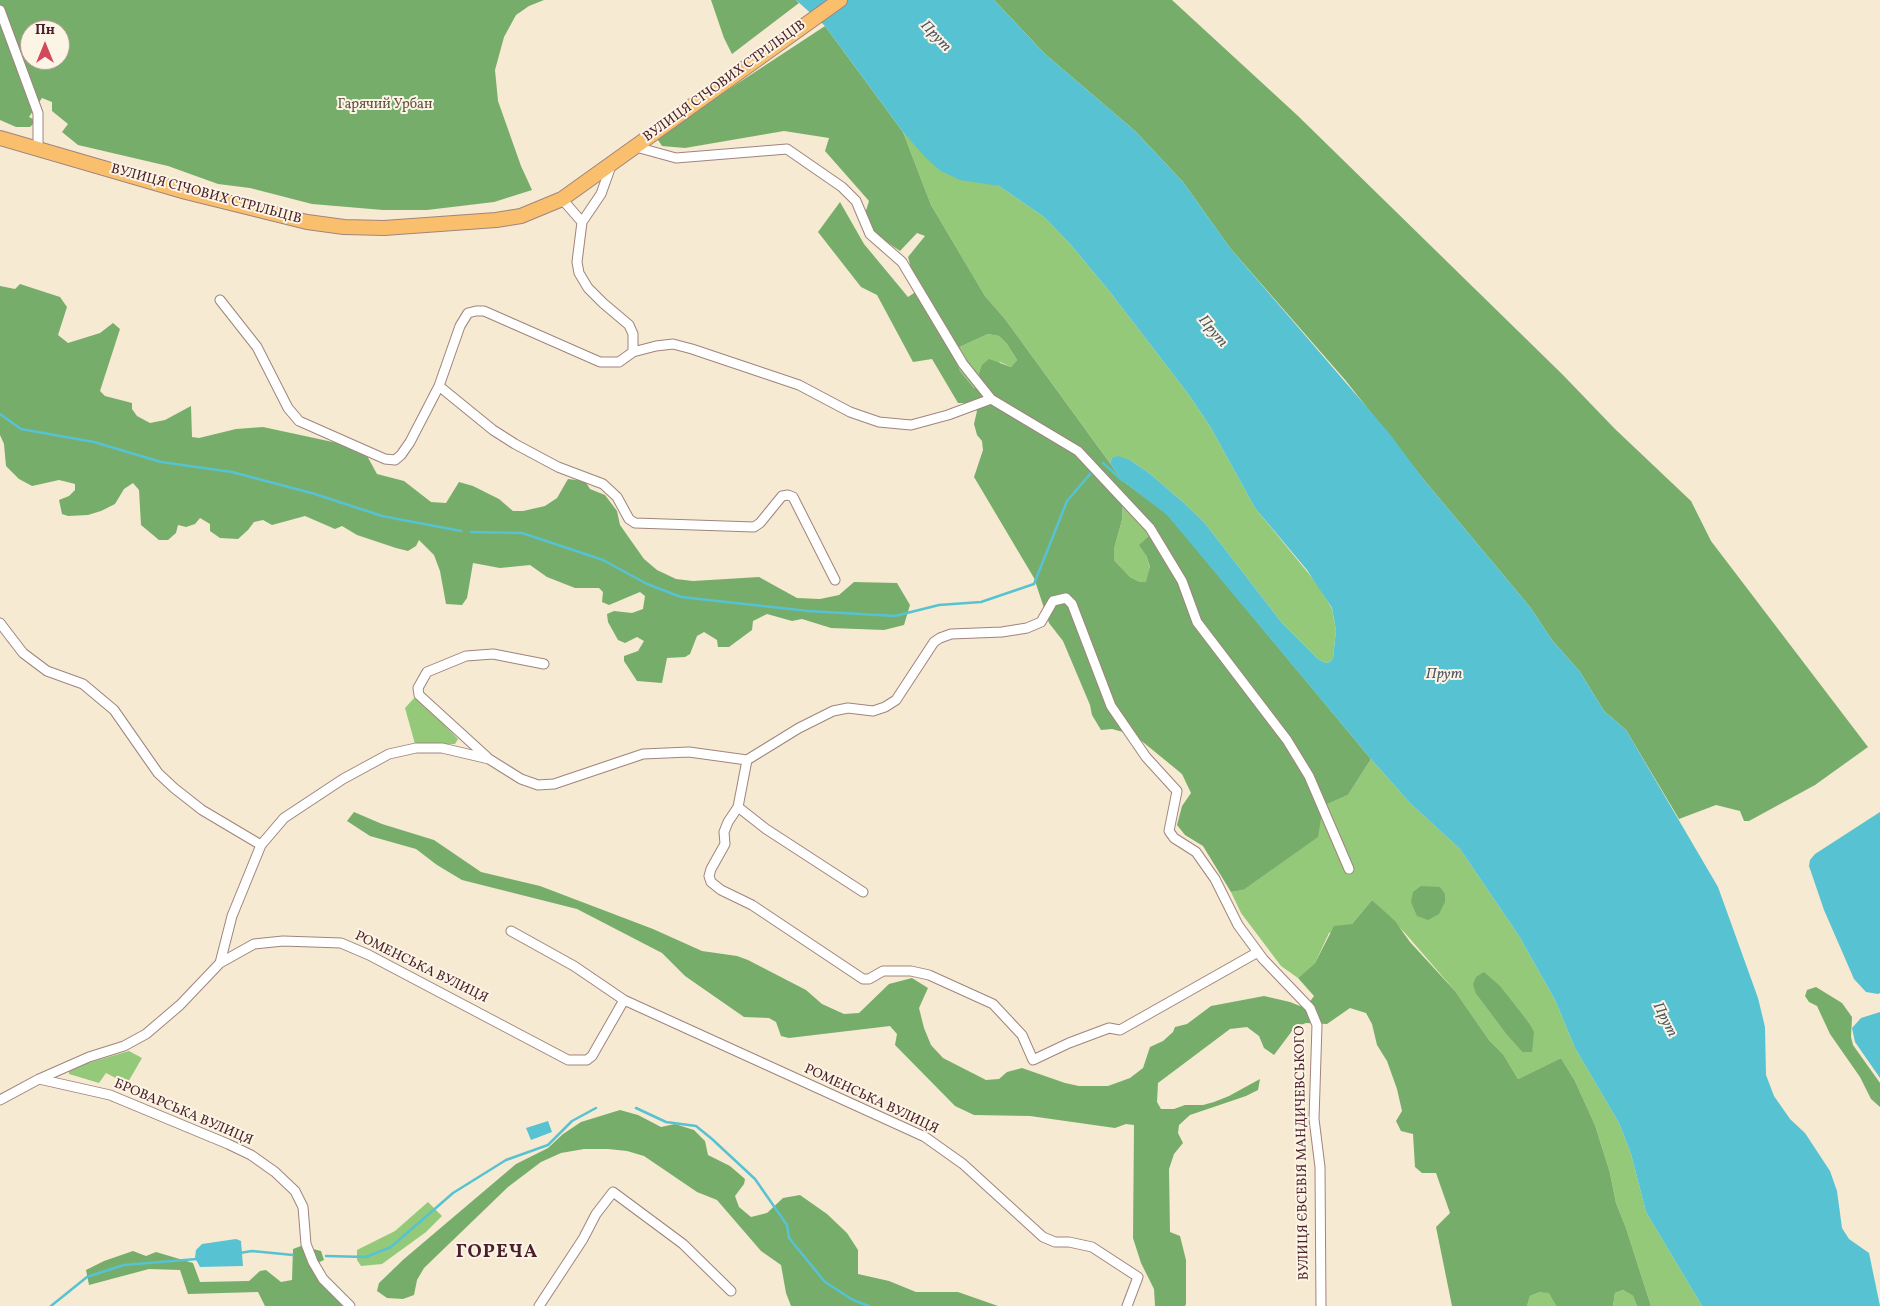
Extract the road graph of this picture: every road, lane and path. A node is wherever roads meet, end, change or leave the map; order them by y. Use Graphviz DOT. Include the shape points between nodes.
graph roads {
  1 [pos="840,0"];
  2 [pos="0,10"];
  3 [pos="0,138"];
  4 [pos="636,147"];
  5 [pos="38,149"];
  6 [pos="611,166"];
  7 [pos="562,199"];
  8 [pos="582,222"];
  9 [pos="220,300"];
  10 [pos="633,352"];
  11 [pos="439,386"];
  12 [pos="991,398"];
  13 [pos="834,580"];
  14 [pos="0,623"];
  15 [pos="544,664"];
  16 [pos="489,759"];
  17 [pos="747,760"];
  18 [pos="738,808"];
  19 [pos="261,846"];
  20 [pos="1349,869"];
  21 [pos="863,892"];
  22 [pos="511,931"];
  23 [pos="1258,952"];
  24 [pos="220,963"];
  25 [pos="624,1000"];
  26 [pos="39,1079"];
  27 [pos="0,1100"];
  28 [pos="731,1291"];
  29 [pos="350,1306"];
  30 [pos="540,1306"];
  31 [pos="1127,1306"];
  32 [pos="1321,1306"];
  1 -- 4 [label="main road, ВУЛИЦЯ СІЧОВИХ СТРІЛЬЦІВ"];
  2 -- 5 [label="street" via="38,114"];
  3 -- 5 [label="main road, ВУЛИЦЯ СІЧОВИХ СТРІЛЬЦІВ"];
  4 -- 6 [label="main road, ВУЛИЦЯ СІЧОВИХ СТРІЛЬЦІВ"];
  4 -- 12 [label="street" via="676,158 787,149 834,182 856,201 870,234 902,262 963,364"];
  5 -- 7 [label="main road, ВУЛИЦЯ СІЧОВИХ СТРІЛЬЦІВ" via="264,213 344,227 384,228 496,220 521,216"];
  6 -- 7 [label="main road, ВУЛИЦЯ СІЧОВИХ СТРІЛЬЦІВ"];
  6 -- 8 [label="street" via="601,194"];
  7 -- 8 [label="street"];
  8 -- 10 [label="street" via="579,273 593,293 629,325 633,334"];
  9 -- 11 [label="street" via="257,347 288,408 300,422 375,456 395,460 401,455"];
  10 -- 11 [label="street" via="619,362 600,362 484,311 476,311 468,313 460,326"];
  10 -- 12 [label="street" via="673,344 692,349 799,385 850,412 879,422 911,425"];
  11 -- 13 [label="street" via="514,444 558,467 603,484 616,497 629,519 636,523 754,527 782,496 788,495 794,498"];
  12 -- 20 [label="street" via="1078,451 1150,528 1182,581 1197,622 1287,740 1309,776"];
  14 -- 19 [label="street" via="23,653 47,671 83,684 114,710 158,774 174,788 202,810"];
  15 -- 16 [label="street" via="493,654 466,656 427,672 418,688 419,695"];
  16 -- 17 [label="street" via="538,785 554,784 643,754 690,752"];
  16 -- 19 [label="street" via="442,748 416,748 389,754 343,779 284,818"];
  17 -- 18 [label="street"];
  17 -- 23 [label="street, ВУЛИЦЯ ЄВСЕВІЯ МАНДИЧЕВСЬКОГО" via="833,711 848,708 873,711 896,700 934,642 940,638 951,634 1027,628 1040,622 1053,601 1066,598 1072,604 1110,706 1146,757 1177,791 1169,830 1174,838 1196,852 1215,879 1238,925"];
  18 -- 21 [label="street"];
  18 -- 23 [label="street" via="728,822 724,832 725,844 710,869 711,882 760,910 863,979 883,971 911,971 929,975 993,1004 1022,1035 1033,1060 1108,1028 1120,1030"];
  19 -- 24 [label="street" via="232,916"];
  22 -- 25 [label="street, РОМЕНСЬКА ВУЛИЦЯ" via="574,966"];
  23 -- 32 [label="street, ВУЛИЦЯ ЄВСЕВІЯ МАНДИЧЕВСЬКОГО" via="1310,1008 1317,1025 1314,1119 1320,1168"];
  24 -- 25 [label="street, РОМЕНСЬКА ВУЛИЦЯ" via="254,944 283,941 341,943 369,954 568,1060 587,1060 592,1056"];
  24 -- 26 [label="street, РОМЕНСЬКА ВУЛИЦЯ" via="180,1005 146,1034 124,1046"];
  25 -- 31 [label="street, РОМЕНСЬКА ВУЛИЦЯ" via="925,1137 964,1164 1043,1237 1092,1248 1138,1277"];
  26 -- 27 [label="street, РОМЕНСЬКА ВУЛИЦЯ"];
  26 -- 29 [label="street, БРОВАРСЬКА ВУЛИЦЯ" via="110,1095 228,1144 275,1172 295,1192 303,1207 306,1244 313,1262 323,1279"];
  28 -- 30 [label="street" via="683,1244 613,1192"];
}
